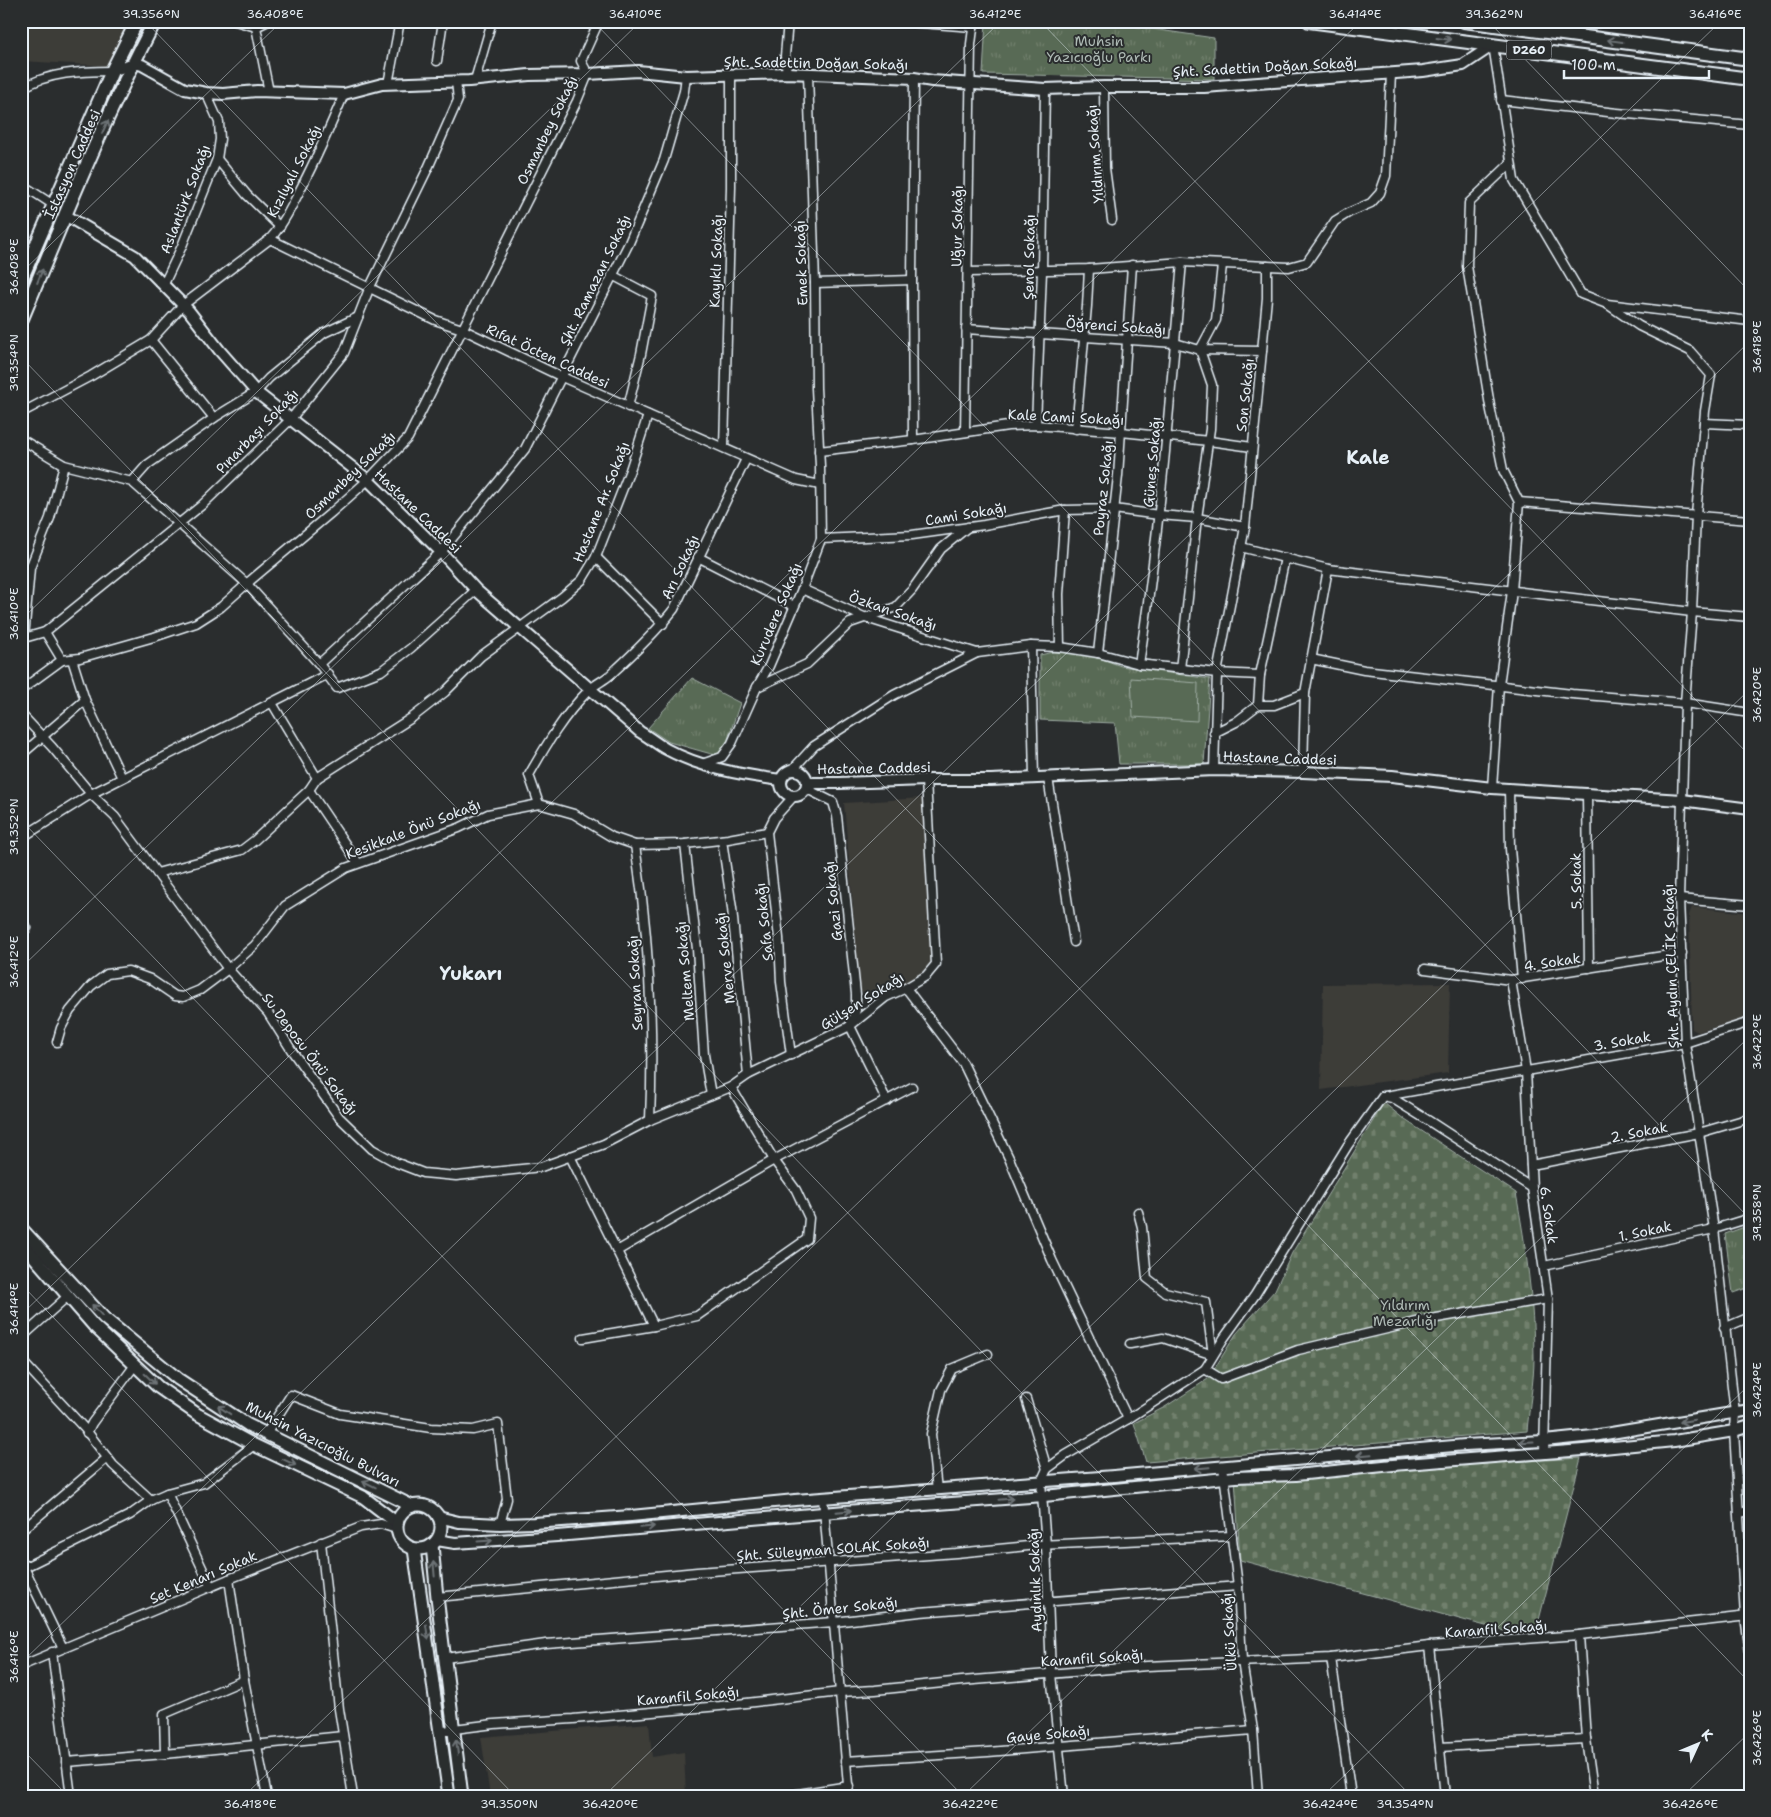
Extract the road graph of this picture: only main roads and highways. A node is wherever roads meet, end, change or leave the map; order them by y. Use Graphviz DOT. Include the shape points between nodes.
graph roads {
  1 [pos="137,21"];
  2 [pos="155,21"];
  3 [pos="1308,21"];
  4 [pos="1464,21"];
  5 [pos="1750,59"];
  6 [pos="1750,80"];
  7 [pos="21,280"];
  8 [pos="21,321"];
  9 [pos="21,1228"];
  10 [pos="21,1242"];
  11 [pos="412,1506"];
  12 [pos="397,1526"];
  13 [pos="434,1543"];
  14 [pos="414,1549"];
  15 [pos="449,1796"];
  16 [pos="462,1796"];
  1 -- 7 [label="main road, İstasyon Caddesi"];
  8 -- 2 [label="main road, İstasyon Caddesi, one-way" via="65,215"];
  3 -- 6 [label="main road, D260, one-way"];
  5 -- 4 [label="main road, D260, one-way"];
  11 -- 9 [label="main road, Muhsin Yazıcıoğlu Bulvarı, one-way" via="248,1425 178,1379 104,1318"];
  10 -- 12 [label="main road, one-way" via="94,1326 158,1387 197,1414 254,1445 363,1497"];
  11 -- 12 [label="main road" via="402,1512"];
  11 -- 13 [label="main road" via="424,1506 438,1517 441,1529"];
  12 -- 14 [label="main road" via="404,1544"];
  13 -- 14 [label="main road"];
  16 -- 13 [label="main road, one-way" via="437,1597"];
  14 -- 15 [label="main road, one-way"];
}
